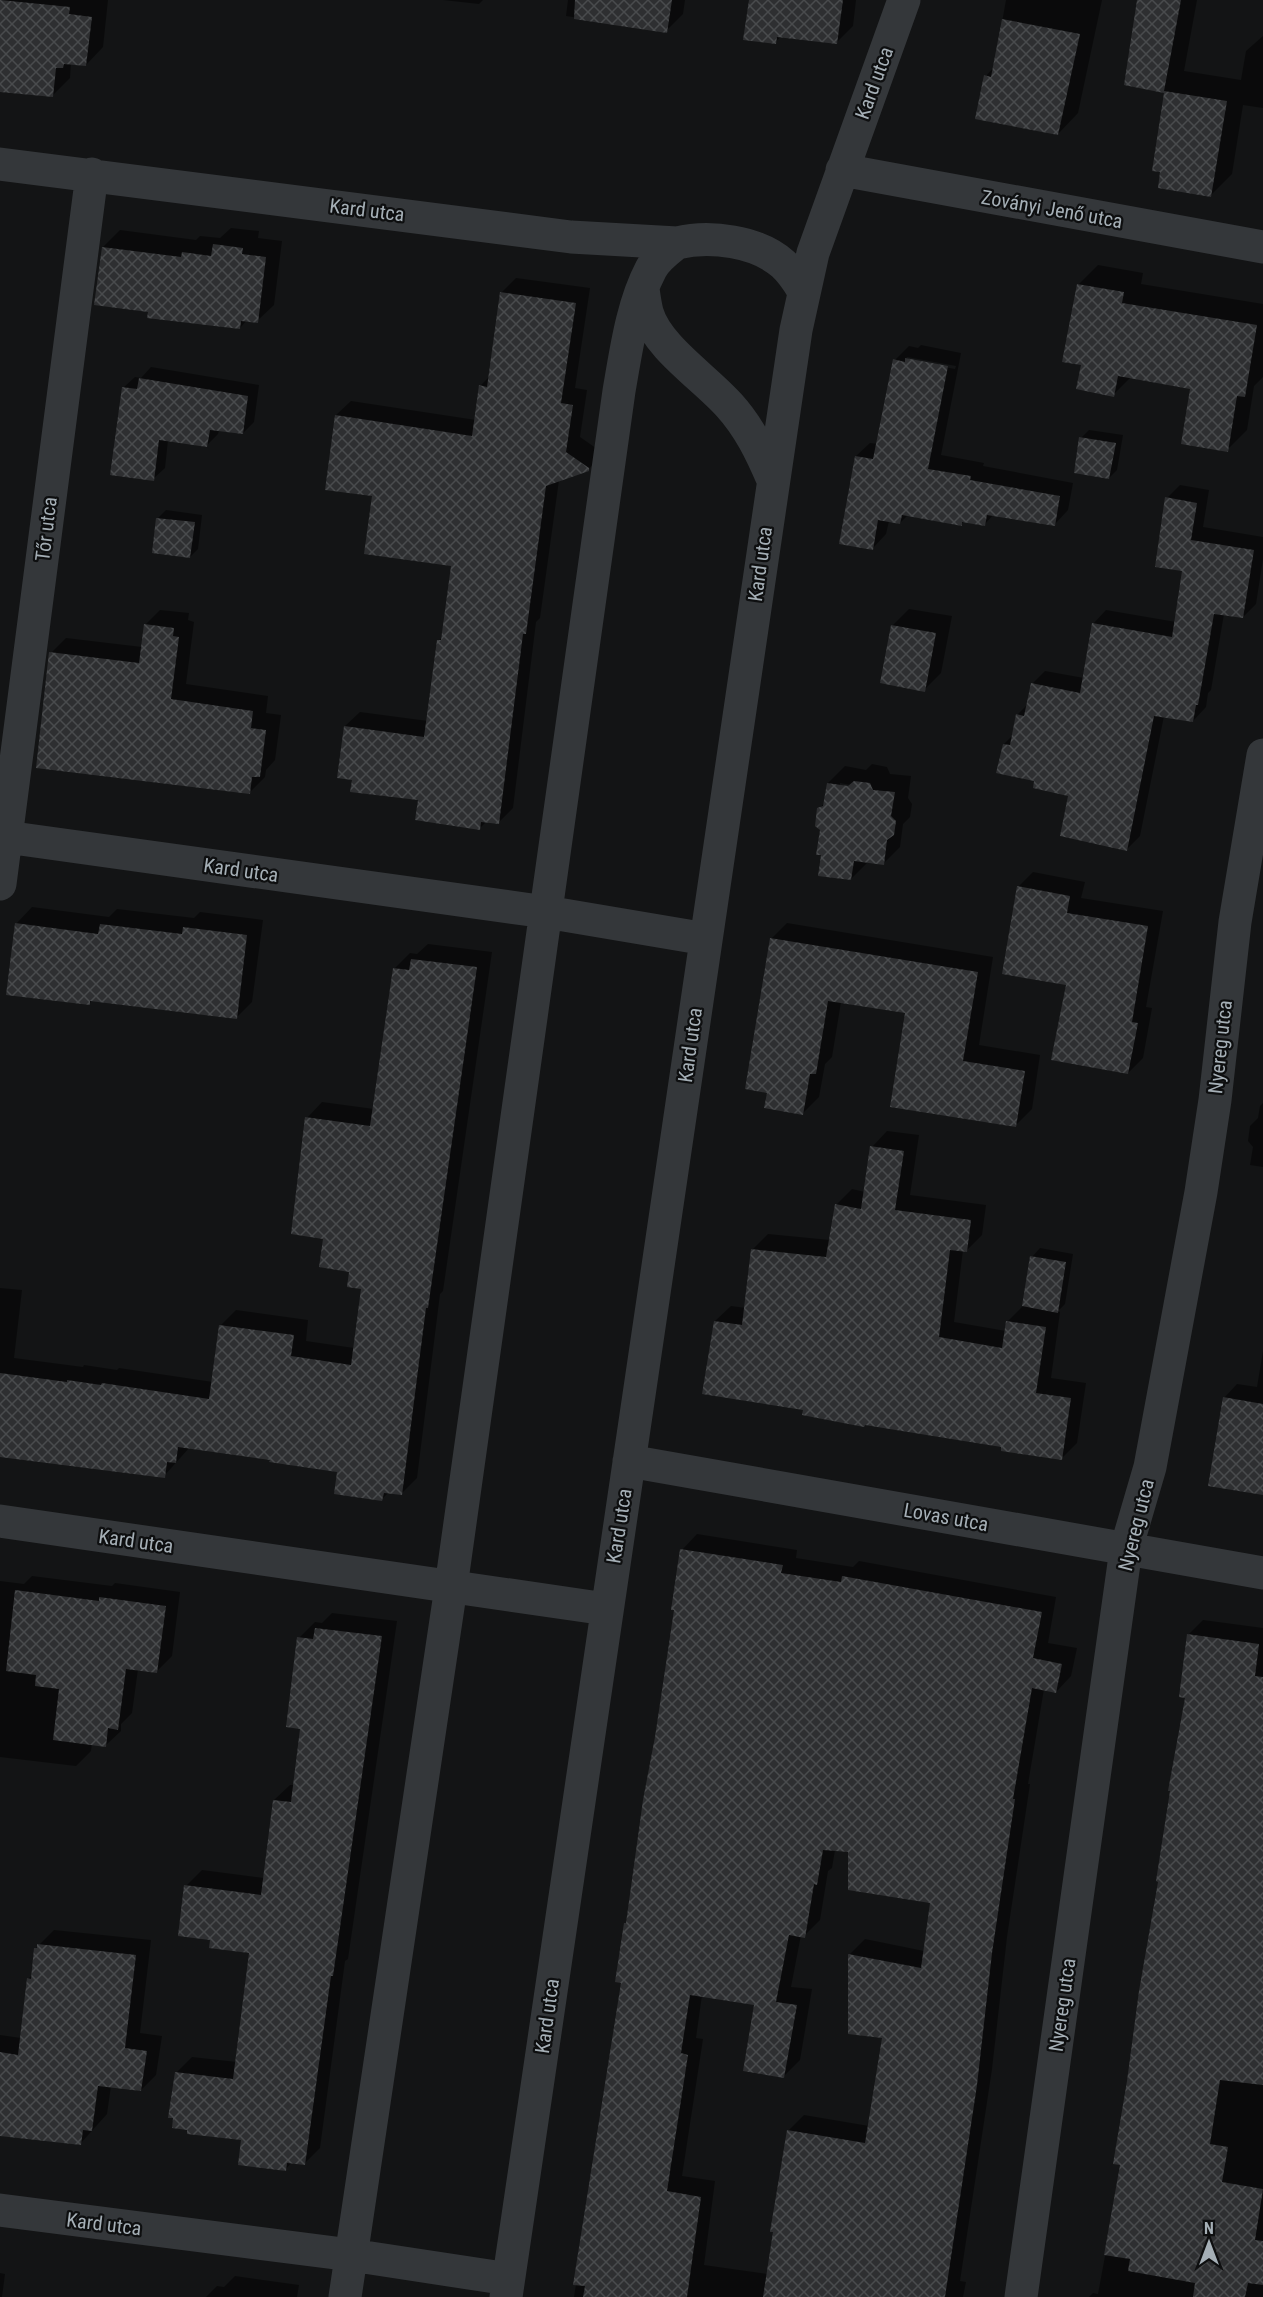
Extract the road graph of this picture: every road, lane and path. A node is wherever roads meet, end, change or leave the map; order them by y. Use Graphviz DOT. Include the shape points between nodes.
graph roads {
  1 [pos="904,0"];
  2 [pos="0,164"];
  3 [pos="842,170"];
  4 [pos="92,174"];
  5 [pos="677,243"];
  6 [pos="1263,247"];
  7 [pos="643,289"];
  8 [pos="803,290"];
  9 [pos="773,480"];
  10 [pos="1263,755"];
  11 [pos="6,837"];
  12 [pos="0,884"];
  13 [pos="546,912"];
  14 [pos="705,939"];
  15 [pos="629,1461"];
  16 [pos="0,1521"];
  17 [pos="1126,1549"];
  18 [pos="1263,1573"];
  19 [pos="451,1587"];
  20 [pos="606,1609"];
  21 [pos="0,2210"];
  22 [pos="351,2255"];
  23 [pos="507,2288"];
  24 [pos="345,2297"];
  25 [pos="1021,2297"];
  1 -- 3 [label="street, Kard utca"];
  2 -- 4 [label="street, Kard utca"];
  3 -- 6 [label="street, Zoványi Jenő utca"];
  3 -- 8 [label="street, Kard utca"];
  4 -- 5 [label="street, Kard utca" via="571,237"];
  4 -- 11 [label="street, Tőr utca"];
  5 -- 7 [label="street" via="651,269"];
  5 -- 8 [label="street, Kard utca" via="711,239 754,248 782,263"];
  7 -- 9 [label="street" via="651,322 676,354 740,418"];
  7 -- 13 [label="street" via="619,391"];
  8 -- 9 [label="street, Kard utca"];
  9 -- 14 [label="street, Kard utca"];
  10 -- 17 [label="street, Nyereg utca" via="1235,922 1201,1192 1150,1467"];
  11 -- 12 [label="street, Tőr utca"];
  11 -- 13 [label="street, Kard utca"];
  13 -- 14 [label="street, Kard utca"];
  13 -- 19 [label="street"];
  14 -- 15 [label="street, Kard utca"];
  15 -- 17 [label="street, Lovas utca"];
  15 -- 20 [label="street, Kard utca"];
  16 -- 19 [label="street, Kard utca"];
  17 -- 18 [label="street, Lovas utca"];
  17 -- 25 [label="street, Nyereg utca"];
  19 -- 20 [label="street, Kard utca"];
  19 -- 22 [label="street"];
  20 -- 23 [label="street, Kard utca"];
  21 -- 22 [label="street, Kard utca"];
  22 -- 23 [label="street, Kard utca"];
  22 -- 24 [label="street"];
}
